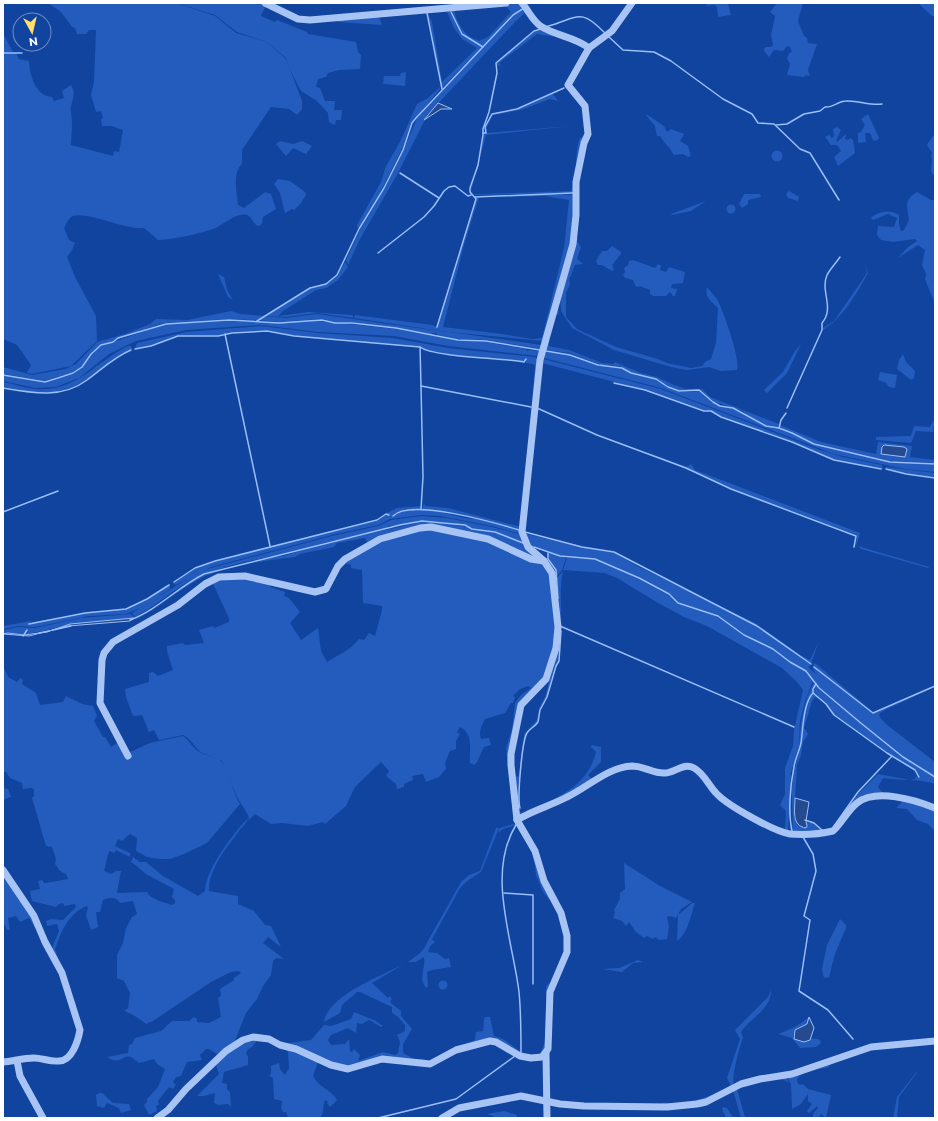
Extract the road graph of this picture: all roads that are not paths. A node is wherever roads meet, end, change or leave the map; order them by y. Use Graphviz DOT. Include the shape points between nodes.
graph roads {
  1 [pos="265,3"];
  2 [pos="506,3"];
  3 [pos="522,3"];
  4 [pos="632,3"];
  5 [pos="589,48"];
  6 [pos="544,561"];
  7 [pos="128,756"];
  8 [pos="935,808"];
  9 [pos="517,820"];
  10 [pos="3,870"];
  11 [pos="935,1041"];
  12 [pos="546,1053"];
  13 [pos="17,1061"];
  14 [pos="3,1062"];
  15 [pos="546,1100"];
  16 [pos="43,1118"];
  17 [pos="157,1118"];
  18 [pos="442,1118"];
  19 [pos="547,1118"];
  1 -- 2 [label="street" via="298,19 310,20"];
  3 -- 5 [label="street" via="543,28 582,42"];
  4 -- 5 [label="street" via="612,31"];
  5 -- 6 [label="street" via="568,85 585,106 588,134 576,182 576,215 572,244 542,351 522,532 528,547"];
  6 -- 7 [label="street" via="531,560 488,539 426,527 391,535 366,546 342,562 326,589 315,592 245,576 213,579 178,605 119,638 104,653 100,703"];
  6 -- 9 [label="street" via="549,566 554,581 557,638 546,679 524,700 518,711 511,765"];
  8 -- 9 [label="street" via="916,800 899,797 870,798 854,806 832,831 790,834 768,825 724,800 693,767 687,766 662,773 632,766 608,773 568,796 531,811"];
  9 -- 12 [label="street" via="535,851 544,881 561,913 567,936 566,952 550,992 549,1042"];
  10 -- 13 [label="street" via="28,905 62,973 80,1030 79,1038 64,1060 34,1058"];
  11 -- 15 [label="street" via="871,1047 792,1074 741,1084 697,1104 654,1107 584,1106"];
  12 -- 15 [label="street"];
  12 -- 17 [label="street" via="538,1058 520,1056 490,1041 456,1050 430,1064 382,1059 348,1069 331,1065 269,1039 253,1037 226,1051"];
  13 -- 14 [label="street"];
  13 -- 16 [label="street" via="20,1076"];
  15 -- 18 [label="street" via="521,1096 459,1108"];
  15 -- 19 [label="street"];
}
